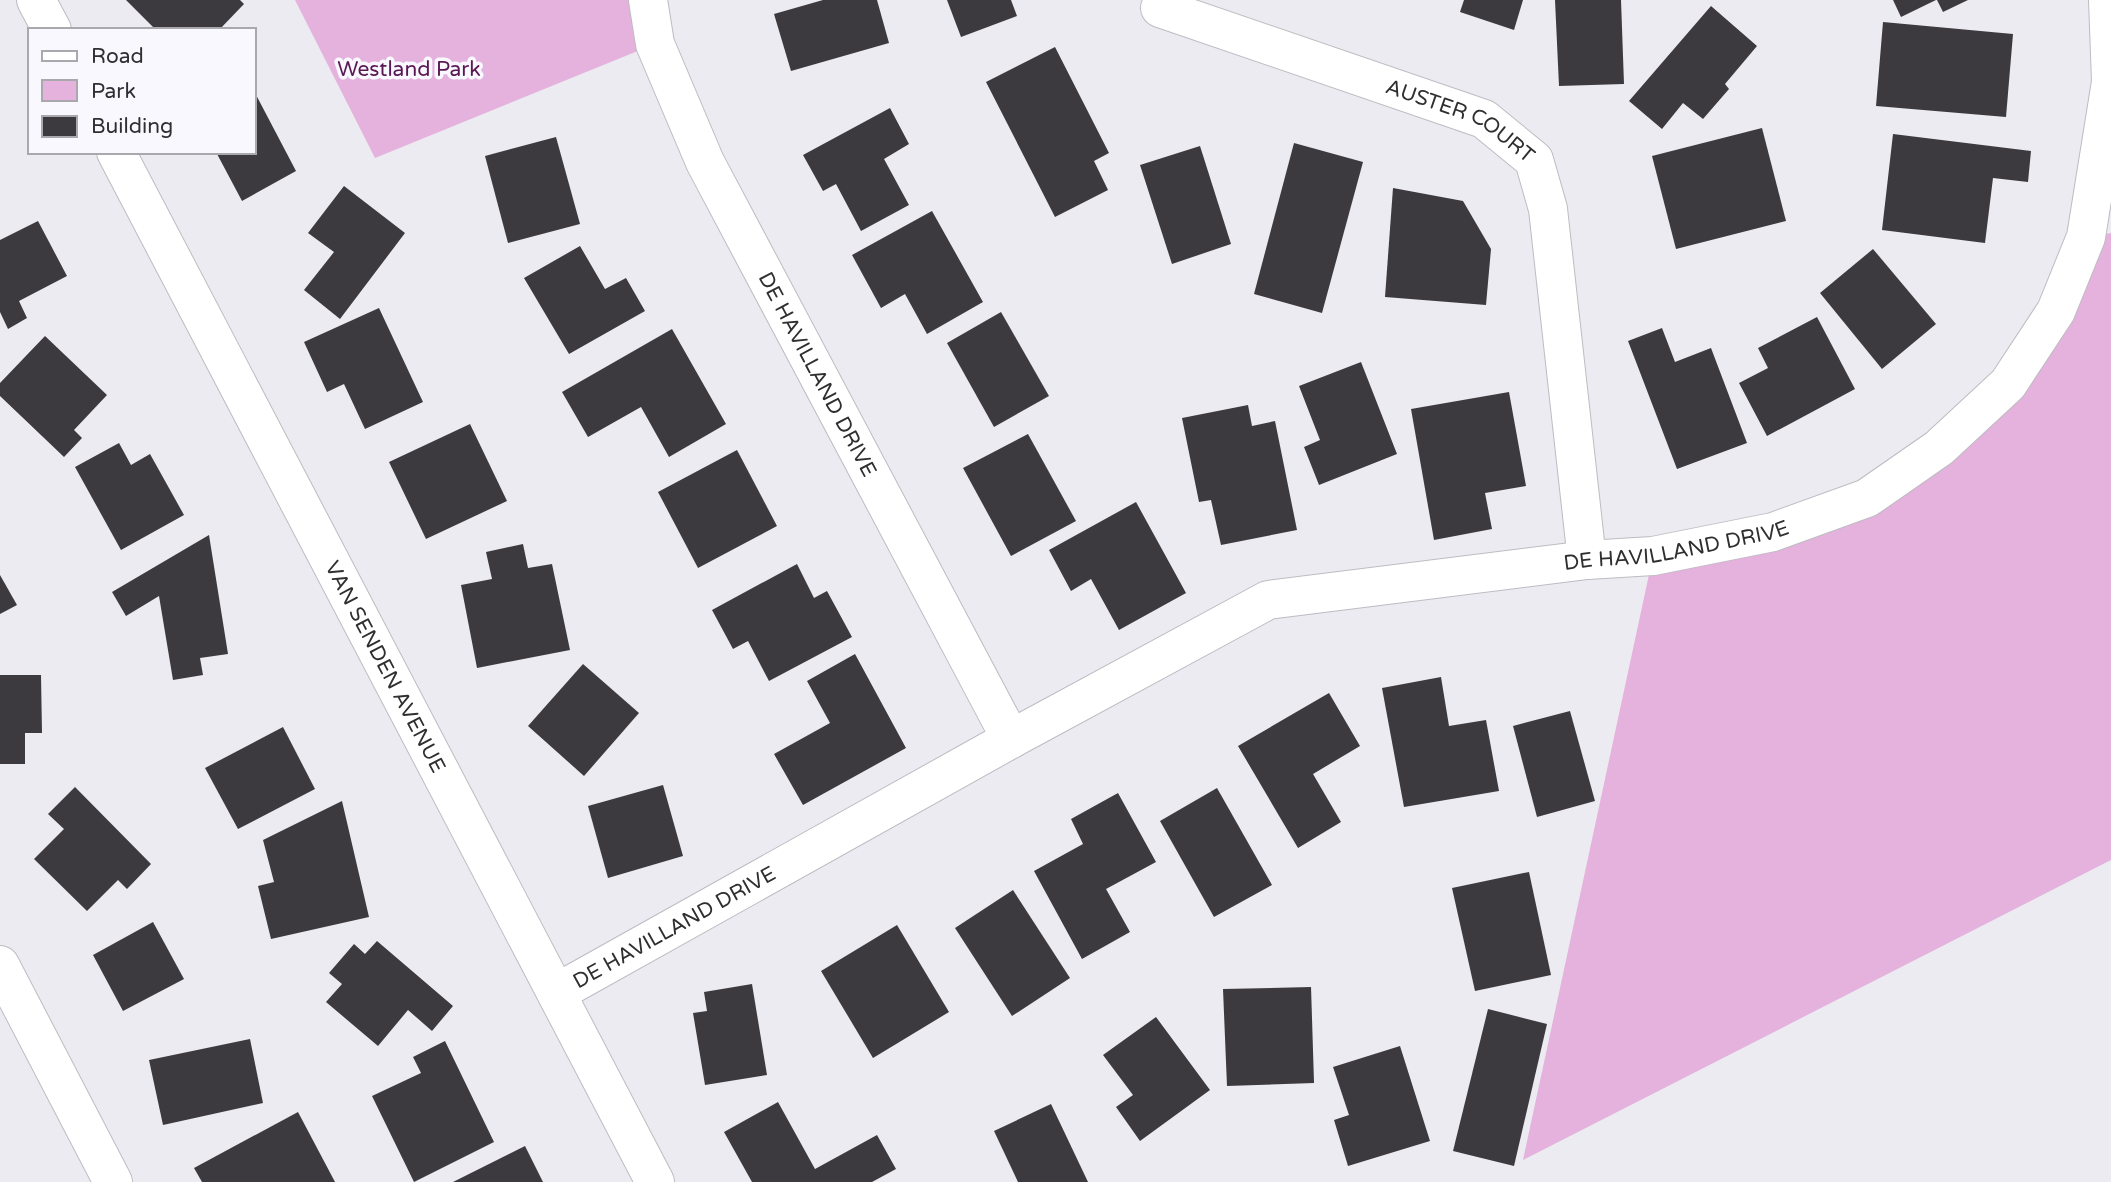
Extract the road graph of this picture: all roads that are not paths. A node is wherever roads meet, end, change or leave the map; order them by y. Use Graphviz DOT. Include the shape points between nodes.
graph roads {
  1 [pos="36,0"];
  2 [pos="648,0"];
  3 [pos="2108,0"];
  4 [pos="1160,8"];
  5 [pos="51,28"];
  6 [pos="2111,82"];
  7 [pos="117,154"];
  8 [pos="1587,561"];
  9 [pos="1011,739"];
  10 [pos="0,965"];
  11 [pos="558,992"];
  12 [pos="113,1182"];
  13 [pos="655,1182"];
  1 -- 5 [label="street"];
  2 -- 9 [label="street, DE HAVILLAND DRIVE" via="655,44 705,162"];
  3 -- 6 [label="street, DE HAVILLAND DRIVE"];
  4 -- 8 [label="street, AUSTER COURT" via="1484,119 1534,160 1548,209"];
  6 -- 8 [label="street, DE HAVILLAND DRIVE" via="2086,237 2056,311 2008,384 1939,448 1867,498 1773,532 1653,556"];
  7 -- 11 [label="street, VAN SENDEN AVENUE"];
  8 -- 9 [label="street, DE HAVILLAND DRIVE" via="1268,600"];
  9 -- 11 [label="street, DE HAVILLAND DRIVE"];
  10 -- 12 [label="street"];
  11 -- 13 [label="street, VAN SENDEN AVENUE"];
}
